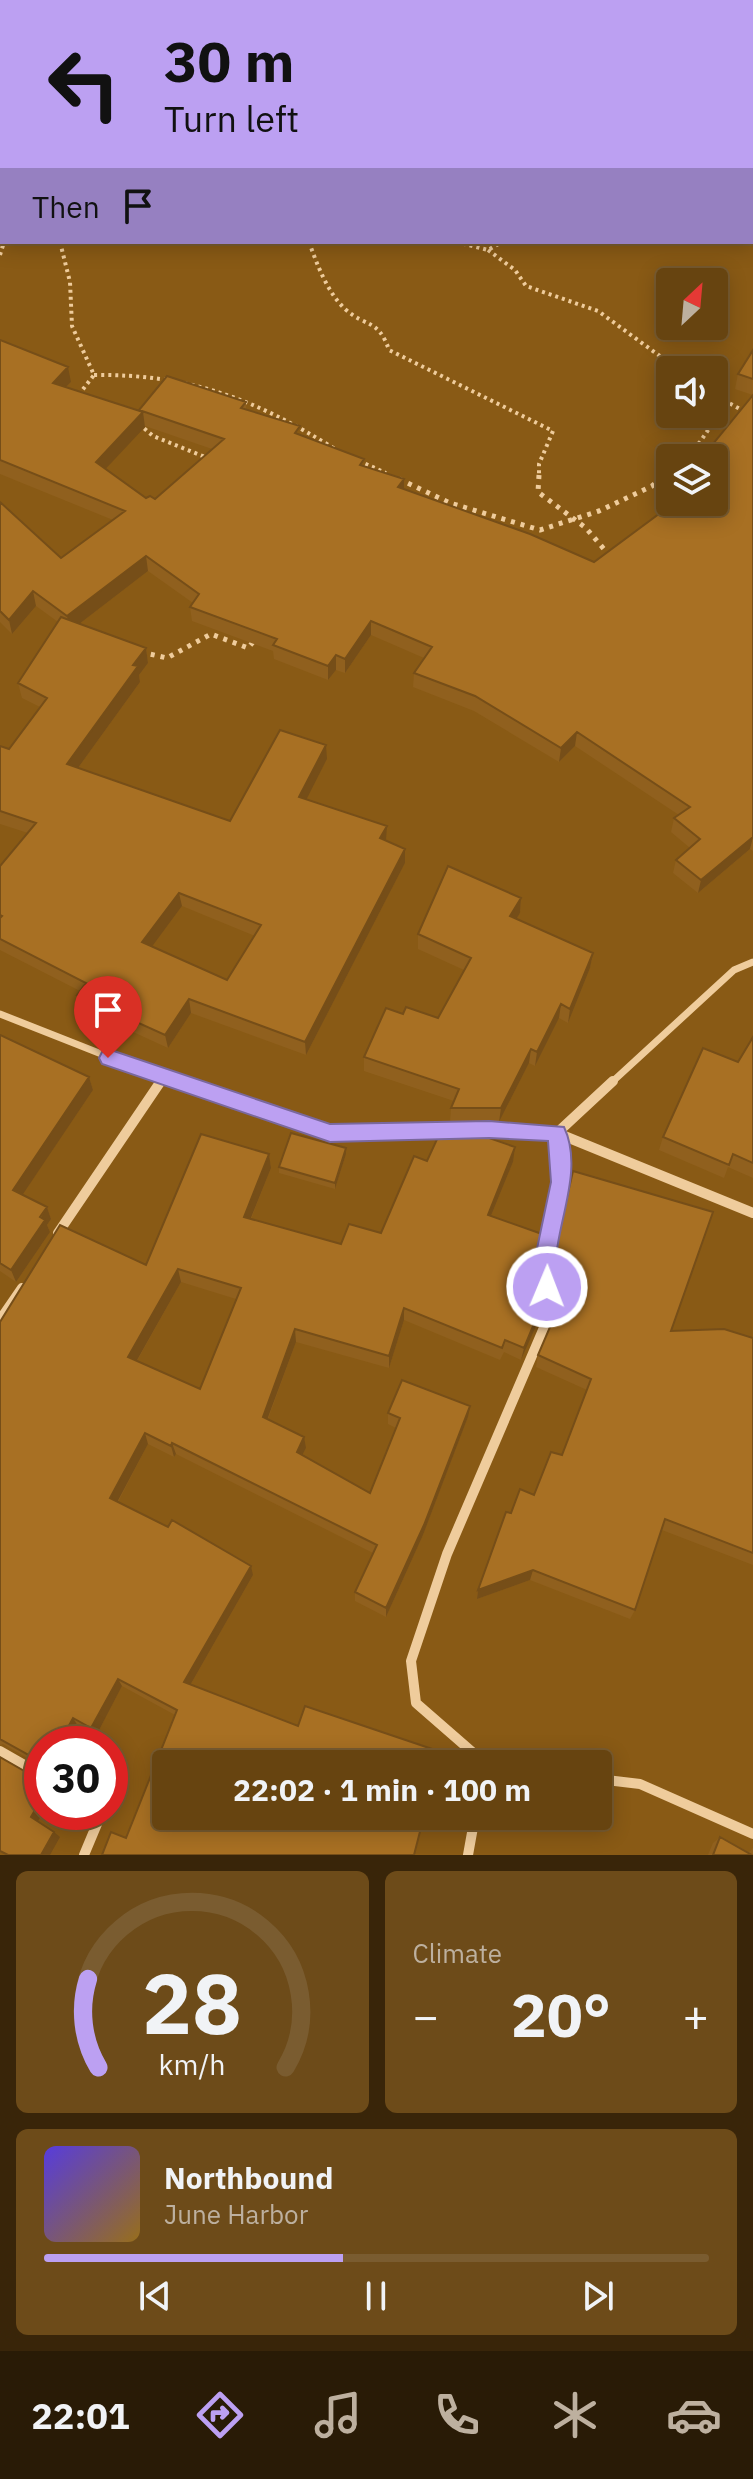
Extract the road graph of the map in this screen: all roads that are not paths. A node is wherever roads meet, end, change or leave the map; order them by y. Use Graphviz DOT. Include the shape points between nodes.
graph roads {
  1 [pos="753,962"];
  2 [pos="0,1014"];
  3 [pos="162,1079"];
  4 [pos="457,1130"];
  5 [pos="473,1130"];
  6 [pos="557,1133"];
  7 [pos="753,1213"];
  8 [pos="56,1236"];
  9 [pos="29,1276"];
  10 [pos="0,1320"];
  11 [pos="470,1750"];
  12 [pos="0,1751"];
  13 [pos="24,1765"];
  14 [pos="612,1781"];
  15 [pos="94,1830"];
  16 [pos="472,1830"];
  17 [pos="753,1834"];
  18 [pos="84,1855"];
  19 [pos="468,1855"];
  1 -- 6 [label="street" via="734,970"];
  2 -- 3 [label="street"];
  3 -- 4 [label="street" via="330,1133"];
  3 -- 8 [label="street"];
  5 -- 6 [label="street"];
  6 -- 7 [label="street"];
  6 -- 11 [label="street" via="561,1182 545,1258 549,1316 447,1554 411,1661 416,1703"];
  9 -- 10 [label="street"];
  12 -- 13 [label="street"];
  14 -- 17 [label="street" via="640,1784"];
  15 -- 18 [label="street"];
  16 -- 19 [label="street"];
}
